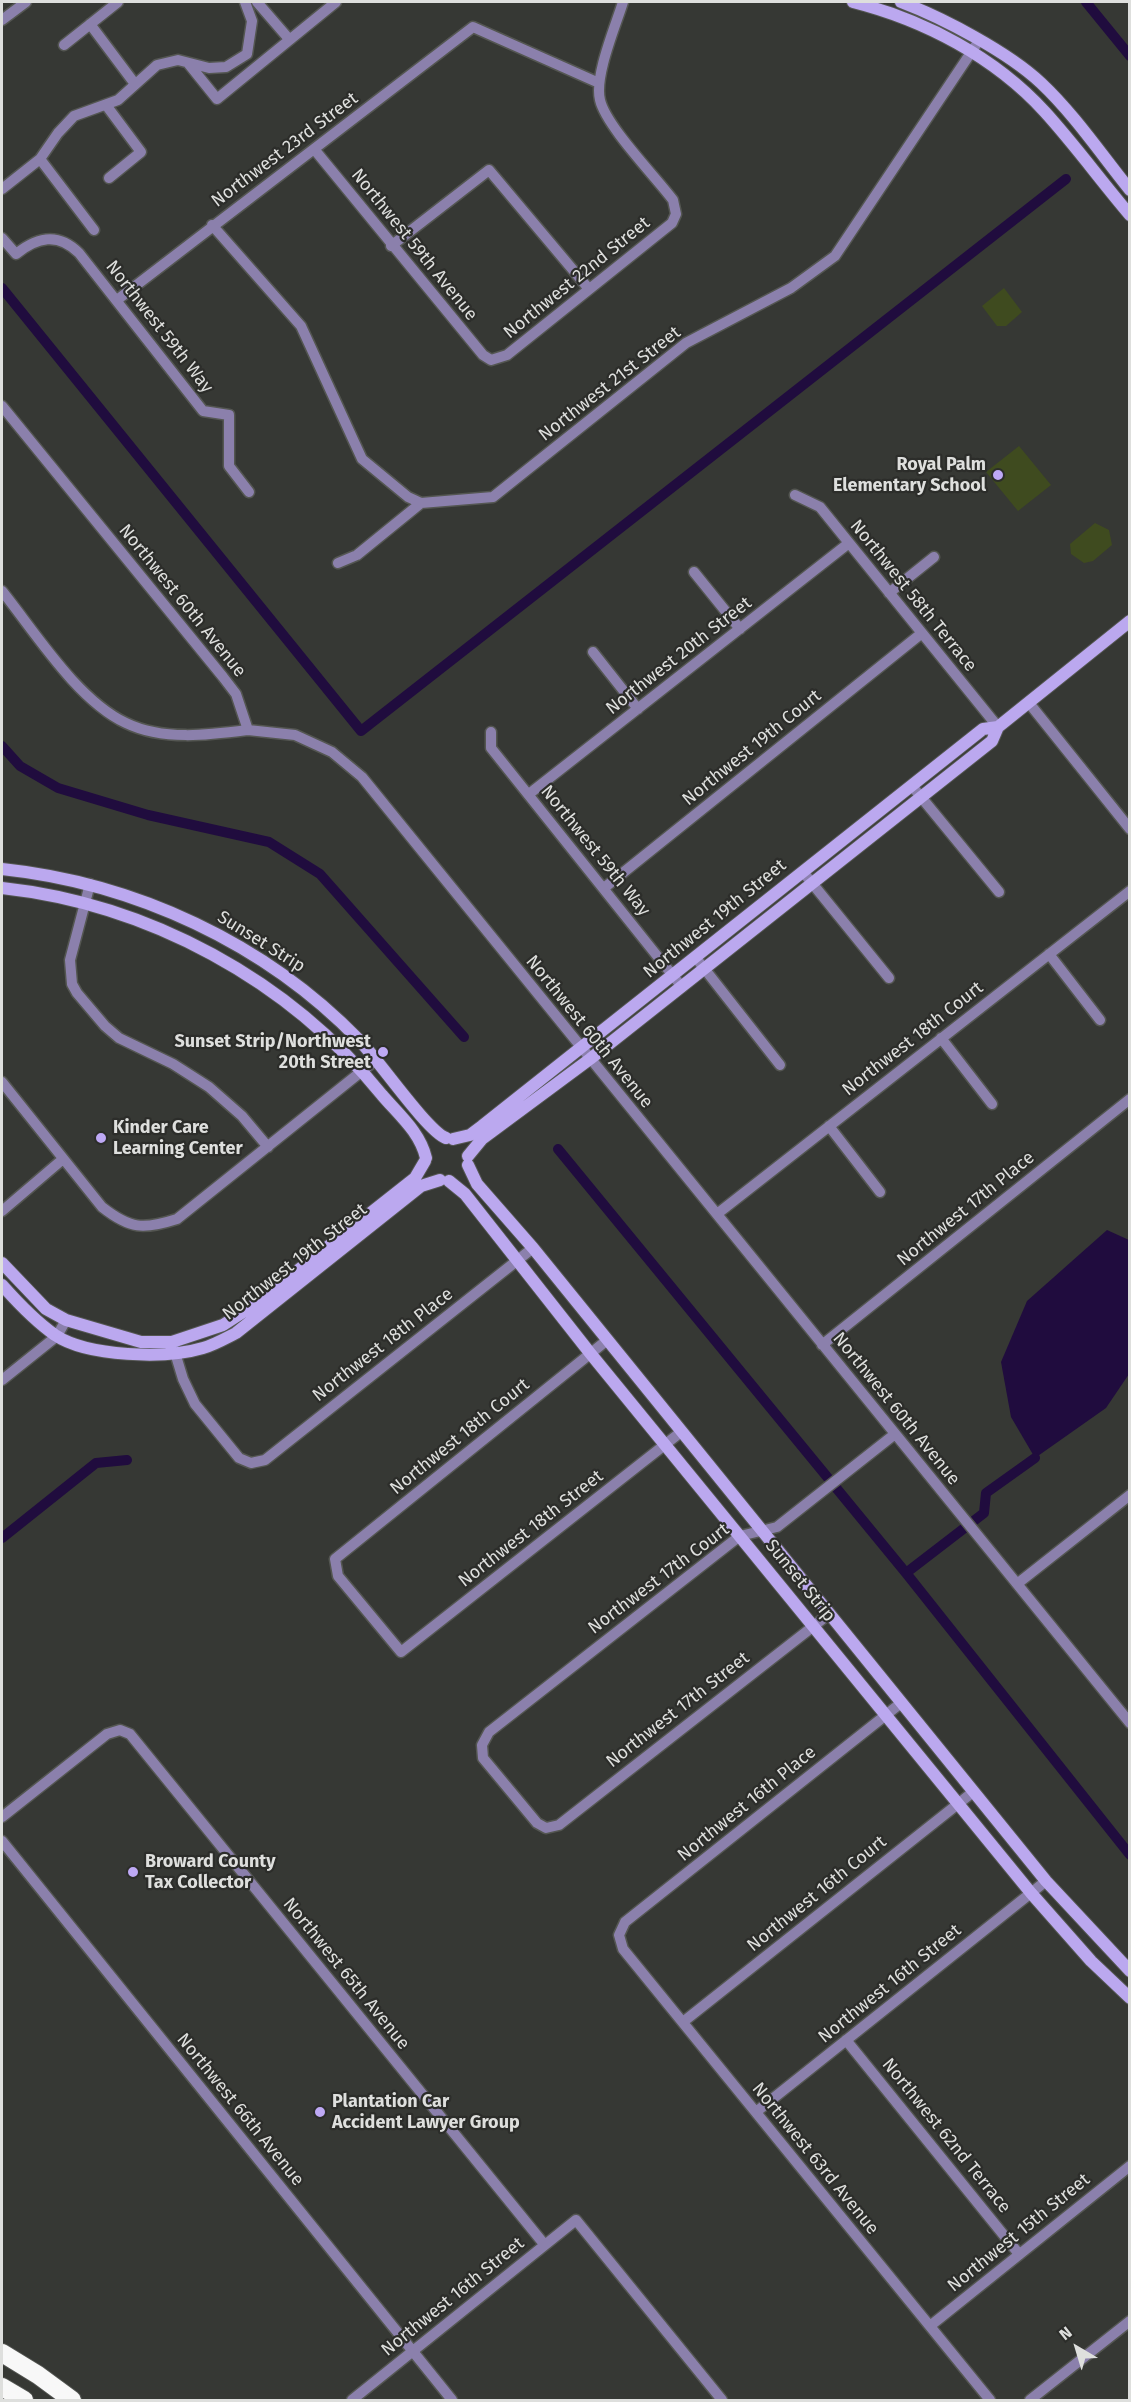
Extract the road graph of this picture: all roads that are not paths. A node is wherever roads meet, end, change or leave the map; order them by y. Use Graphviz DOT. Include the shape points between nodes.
graph roads {
  1 [pos="26,2"];
  2 [pos="118,2"];
  3 [pos="245,2"];
  4 [pos="257,2"];
  5 [pos="336,2"];
  6 [pos="623,2"];
  7 [pos="853,2"];
  8 [pos="901,2"];
  9 [pos="2,20"];
  10 [pos="90,24"];
  11 [pos="289,39"];
  12 [pos="980,40"];
  13 [pos="63,45"];
  14 [pos="972,52"];
  15 [pos="188,63"];
  16 [pos="599,83"];
  17 [pos="135,84"];
  18 [pos="106,105"];
  19 [pos="314,149"];
  20 [pos="40,159"];
  21 [pos="109,178"];
  22 [pos="2,189"];
  23 [pos="1130,190"];
  24 [pos="1130,215"];
  25 [pos="213,225"];
  26 [pos="94,230"];
  27 [pos="2,237"];
  28 [pos="391,246"];
  29 [pos="589,289"];
  30 [pos="117,300"];
  31 [pos="491,360"];
  32 [pos="2,406"];
  33 [pos="249,492"];
  34 [pos="795,495"];
  35 [pos="421,503"];
  36 [pos="849,543"];
  37 [pos="934,557"];
  38 [pos="338,563"];
  39 [pos="694,572"];
  40 [pos="2,591"];
  41 [pos="889,593"];
  42 [pos="1128,625"];
  43 [pos="740,629"];
  44 [pos="922,633"];
  45 [pos="593,652"];
  46 [pos="1029,703"];
  47 [pos="638,709"];
  48 [pos="998,727"];
  49 [pos="248,730"];
  50 [pos="491,732"];
  51 [pos="916,791"];
  52 [pos="529,794"];
  53 [pos="1130,829"];
  54 [pos="2,870"];
  55 [pos="803,872"];
  56 [pos="812,883"];
  57 [pos="90,884"];
  58 [pos="2,888"];
  59 [pos="604,888"];
  60 [pos="1130,891"];
  61 [pos="999,892"];
  62 [pos="86,903"];
  63 [pos="213,932"];
  64 [pos="205,951"];
  65 [pos="1049,954"];
  66 [pos="696,958"];
  67 [pos="704,969"];
  68 [pos="673,976"];
  69 [pos="889,978"];
  70 [pos="682,987"];
  71 [pos="1100,1020"];
  72 [pos="941,1038"];
  73 [pos="581,1048"];
  74 [pos="377,1059"];
  75 [pos="590,1059"];
  76 [pos="780,1065"];
  77 [pos="363,1071"];
  78 [pos="2,1082"];
  79 [pos="1130,1099"];
  80 [pos="992,1104"];
  81 [pos="829,1126"];
  82 [pos="450,1138"];
  83 [pos="268,1147"];
  84 [pos="63,1159"];
  85 [pos="426,1160"];
  86 [pos="468,1161"];
  87 [pos="444,1181"];
  88 [pos="880,1192"];
  89 [pos="2,1211"];
  90 [pos="717,1214"];
  91 [pos="533,1248"];
  92 [pos="516,1261"];
  93 [pos="2,1263"];
  94 [pos="5,1280"];
  95 [pos="66,1320"];
  96 [pos="57,1336"];
  97 [pos="606,1341"];
  98 [pos="822,1345"];
  99 [pos="174,1348"];
  100 [pos="591,1353"];
  101 [pos="2,1380"];
  102 [pos="681,1432"];
  103 [pos="895,1434"];
  104 [pos="665,1444"];
  105 [pos="1130,1495"];
  106 [pos="762,1532"];
  107 [pos="740,1536"];
  108 [pos="1017,1584"];
  109 [pos="829,1614"];
  110 [pos="813,1626"];
  111 [pos="401,1652"];
  112 [pos="901,1703"];
  113 [pos="886,1714"];
  114 [pos="1127,1715"];
  115 [pos="973,1792"];
  116 [pos="957,1804"];
  117 [pos="2,1817"];
  118 [pos="546,1828"];
  119 [pos="2,1840"];
  120 [pos="1046,1881"];
  121 [pos="1031,1893"];
  122 [pos="619,1935"];
  123 [pos="1130,1971"];
  124 [pos="1130,1998"];
  125 [pos="683,2022"];
  126 [pos="846,2040"];
  127 [pos="756,2112"];
  128 [pos="1130,2166"];
  129 [pos="544,2244"];
  130 [pos="1019,2254"];
  131 [pos="1130,2321"];
  132 [pos="930,2326"];
  133 [pos="413,2351"];
  134 [pos="2,2353"];
  135 [pos="2,2365"];
  136 [pos="2,2387"];
  137 [pos="24,2400"];
  138 [pos="62,2400"];
  139 [pos="72,2400"];
  140 [pos="352,2400"];
  141 [pos="452,2400"];
  142 [pos="722,2400"];
  143 [pos="990,2400"];
  144 [pos="1030,2400"];
  1 -- 9 [label="street"];
  2 -- 10 [label="street"];
  3 -- 15 [label="street" via="252,21 247,54 225,67"];
  4 -- 11 [label="street"];
  5 -- 11 [label="street"];
  6 -- 16 [label="street"];
  7 -- 14 [label="street" via="916,23"];
  8 -- 12 [label="street"];
  10 -- 13 [label="street"];
  10 -- 17 [label="street"];
  11 -- 15 [label="street" via="217,99"];
  12 -- 14 [label="street, Northwest 21st Street"];
  12 -- 23 [label="street" via="1040,82"];
  14 -- 24 [label="street" via="1044,111"];
  14 -- 35 [label="street, Northwest 21st Street" via="835,256 791,288 686,343 494,497"];
  15 -- 17 [label="street" via="169,60"];
  16 -- 19 [label="street, Northwest 23rd Street" via="473,27"];
  16 -- 29 [label="street, Northwest 22nd Street" via="600,99 608,117 673,200 676,214 672,223"];
  17 -- 18 [label="street"];
  18 -- 20 [label="street" via="74,116"];
  18 -- 21 [label="street" via="141,152"];
  19 -- 25 [label="street, Northwest 23rd Street"];
  19 -- 28 [label="street, Northwest 59th Avenue"];
  20 -- 22 [label="street"];
  20 -- 26 [label="street"];
  25 -- 30 [label="street, Northwest 23rd Street"];
  25 -- 35 [label="street" via="301,326 362,459"];
  27 -- 30 [label="street, Northwest 59th Way" via="16,254 45,238 69,243"];
  28 -- 29 [label="street" via="489,170"];
  28 -- 31 [label="street, Northwest 59th Avenue"];
  29 -- 31 [label="street, Northwest 22nd Street" via="507,355"];
  30 -- 33 [label="street, Northwest 59th Way" via="203,411 229,415 229,466"];
  32 -- 49 [label="street, Northwest 60th Avenue" via="236,694"];
  34 -- 36 [label="street, Northwest 58th Terrace" via="820,507"];
  35 -- 38 [label="street" via="357,555"];
  36 -- 41 [label="street, Northwest 58th Terrace"];
  36 -- 43 [label="street, Northwest 20th Street"];
  37 -- 41 [label="street"];
  39 -- 43 [label="street"];
  40 -- 49 [label="street" via="75,681 98,704 126,723 159,733 204,736"];
  41 -- 44 [label="street, Northwest 58th Terrace"];
  42 -- 46 [label="street, Northwest 19th Street"];
  43 -- 47 [label="street, Northwest 20th Street"];
  44 -- 48 [label="street, Northwest 58th Terrace"];
  44 -- 59 [label="street, Northwest 19th Court"];
  45 -- 47 [label="street"];
  46 -- 48 [label="street, Northwest 19th Street"];
  46 -- 53 [label="street"];
  47 -- 52 [label="street, Northwest 20th Street"];
  48 -- 51 [label="street, Northwest 19th Street" via="983,729"];
  49 -- 73 [label="street, Northwest 60th Avenue" via="295,735 332,752 362,777"];
  50 -- 52 [label="street, Northwest 59th Way" via="491,748"];
  51 -- 55 [label="street, Northwest 19th Street"];
  51 -- 56 [label="street, Northwest 19th Street"];
  51 -- 61 [label="street"];
  52 -- 59 [label="street, Northwest 59th Way"];
  54 -- 57 [label="street, Sunset Strip"];
  55 -- 56 [label="street"];
  55 -- 66 [label="street, Northwest 19th Street"];
  56 -- 67 [label="street, Northwest 19th Street"];
  56 -- 69 [label="street"];
  57 -- 62 [label="street"];
  57 -- 63 [label="street, Sunset Strip" via="146,902"];
  58 -- 62 [label="street, Sunset Strip"];
  59 -- 68 [label="street, Northwest 59th Way"];
  60 -- 65 [label="street, Northwest 18th Court"];
  62 -- 64 [label="street, Sunset Strip"];
  62 -- 83 [label="street" via="70,960 72,984 77,993 120,1038 209,1087 242,1116"];
  63 -- 64 [label="street"];
  63 -- 74 [label="street, Sunset Strip" via="267,963 312,997"];
  64 -- 77 [label="street, Sunset Strip" via="274,992 335,1042"];
  65 -- 71 [label="street"];
  65 -- 72 [label="street, Northwest 18th Court"];
  66 -- 67 [label="street"];
  66 -- 68 [label="street, Northwest 19th Street"];
  67 -- 70 [label="street, Northwest 19th Street"];
  67 -- 76 [label="street"];
  68 -- 70 [label="street, Northwest 59th Way"];
  68 -- 73 [label="street, Northwest 19th Street"];
  70 -- 75 [label="street, Northwest 19th Street"];
  72 -- 80 [label="street"];
  72 -- 81 [label="street, Northwest 18th Court"];
  73 -- 75 [label="street, Northwest 60th Avenue"];
  73 -- 82 [label="street, Northwest 19th Street" via="470,1135"];
  74 -- 77 [label="street"];
  74 -- 82 [label="street, Sunset Strip" via="430,1126"];
  75 -- 86 [label="street, Northwest 19th Street" via="482,1139"];
  75 -- 90 [label="street, Northwest 60th Avenue"];
  77 -- 83 [label="street"];
  77 -- 85 [label="street, Sunset Strip" via="416,1134"];
  78 -- 84 [label="street"];
  79 -- 98 [label="street, Northwest 17th Place"];
  81 -- 88 [label="street"];
  81 -- 90 [label="street, Northwest 18th Court"];
  82 -- 85 [label="street" via="433,1143"];
  82 -- 86 [label="street" via="462,1144"];
  83 -- 84 [label="street" via="177,1219 153,1227 117,1219 102,1207"];
  84 -- 89 [label="street"];
  85 -- 87 [label="street" via="432,1175"];
  85 -- 99 [label="street, Northwest 19th Street" via="415,1178 254,1305"];
  86 -- 87 [label="street" via="459,1178"];
  86 -- 91 [label="street, Sunset Strip" via="477,1184"];
  87 -- 92 [label="street, Sunset Strip" via="465,1194"];
  87 -- 99 [label="street, Northwest 19th Street" via="421,1186 236,1333 204,1348"];
  90 -- 98 [label="street, Northwest 60th Avenue"];
  91 -- 92 [label="street, Northwest 18th Place"];
  91 -- 97 [label="street, Sunset Strip"];
  92 -- 99 [label="street, Northwest 18th Place" via="265,1460 251,1463 239,1458 195,1404"];
  92 -- 100 [label="street, Sunset Strip"];
  93 -- 94 [label="street"];
  94 -- 95 [label="street, Northwest 19th Street"];
  94 -- 96 [label="street, Northwest 19th Street" via="24,1310"];
  95 -- 96 [label="street"];
  95 -- 99 [label="street, Northwest 19th Street"];
  96 -- 99 [label="street, Northwest 19th Street" via="121,1353"];
  96 -- 101 [label="street"];
  97 -- 100 [label="street, Northwest 18th Court"];
  97 -- 102 [label="street, Sunset Strip"];
  98 -- 103 [label="street, Northwest 60th Avenue"];
  100 -- 104 [label="street, Sunset Strip"];
  100 -- 111 [label="street, Northwest 18th Court" via="335,1559 338,1576"];
  102 -- 104 [label="street, Northwest 18th Street"];
  102 -- 106 [label="street, Sunset Strip"];
  103 -- 106 [label="street, Northwest 17th Court" via="777,1527"];
  103 -- 108 [label="street, Northwest 60th Avenue"];
  104 -- 107 [label="street, Sunset Strip"];
  104 -- 111 [label="street, Northwest 18th Street"];
  105 -- 108 [label="street"];
  106 -- 107 [label="street, Northwest 17th Court"];
  106 -- 109 [label="street, Sunset Strip"];
  107 -- 110 [label="street, Sunset Strip"];
  107 -- 118 [label="street, Northwest 17th Court" via="489,1732 482,1745 483,1758 537,1823"];
  108 -- 114 [label="street, Northwest 60th Avenue"];
  109 -- 110 [label="street, Northwest 17th Street"];
  109 -- 112 [label="street, Sunset Strip"];
  110 -- 113 [label="street, Sunset Strip"];
  110 -- 118 [label="street, Northwest 17th Street" via="559,1825"];
  112 -- 113 [label="street, Northwest 16th Place"];
  112 -- 115 [label="street, Sunset Strip"];
  113 -- 116 [label="street, Sunset Strip"];
  113 -- 122 [label="street, Northwest 16th Place" via="625,1922"];
  115 -- 116 [label="street, Northwest 16th Court"];
  115 -- 120 [label="street, Sunset Strip"];
  116 -- 121 [label="street, Sunset Strip"];
  116 -- 125 [label="street, Northwest 16th Court"];
  117 -- 129 [label="street, Northwest 65th Avenue" via="107,1734 120,1730 129,1734"];
  119 -- 133 [label="street, Northwest 66th Avenue"];
  120 -- 121 [label="street, Northwest 16th Street"];
  120 -- 123 [label="street, Sunset Strip"];
  121 -- 124 [label="street, Sunset Strip"];
  121 -- 126 [label="street, Northwest 16th Street"];
  122 -- 125 [label="street, Northwest 63rd Avenue" via="623,1949"];
  125 -- 127 [label="street, Northwest 63rd Avenue"];
  126 -- 127 [label="street, Northwest 16th Street"];
  126 -- 130 [label="street, Northwest 62nd Terrace"];
  127 -- 132 [label="street, Northwest 63rd Avenue"];
  128 -- 130 [label="street, Northwest 15th Street"];
  129 -- 133 [label="street, Northwest 16th Street"];
  129 -- 142 [label="street, Northwest 16th Street" via="576,2220"];
  130 -- 132 [label="street, Northwest 15th Street"];
  131 -- 144 [label="street"];
  132 -- 143 [label="street, Northwest 63rd Avenue"];
  133 -- 140 [label="street, Northwest 16th Street"];
  133 -- 141 [label="street, Northwest 66th Avenue"];
  134 -- 139 [label="highway"];
  135 -- 138 [label="highway"];
  136 -- 137 [label="highway"];
}
